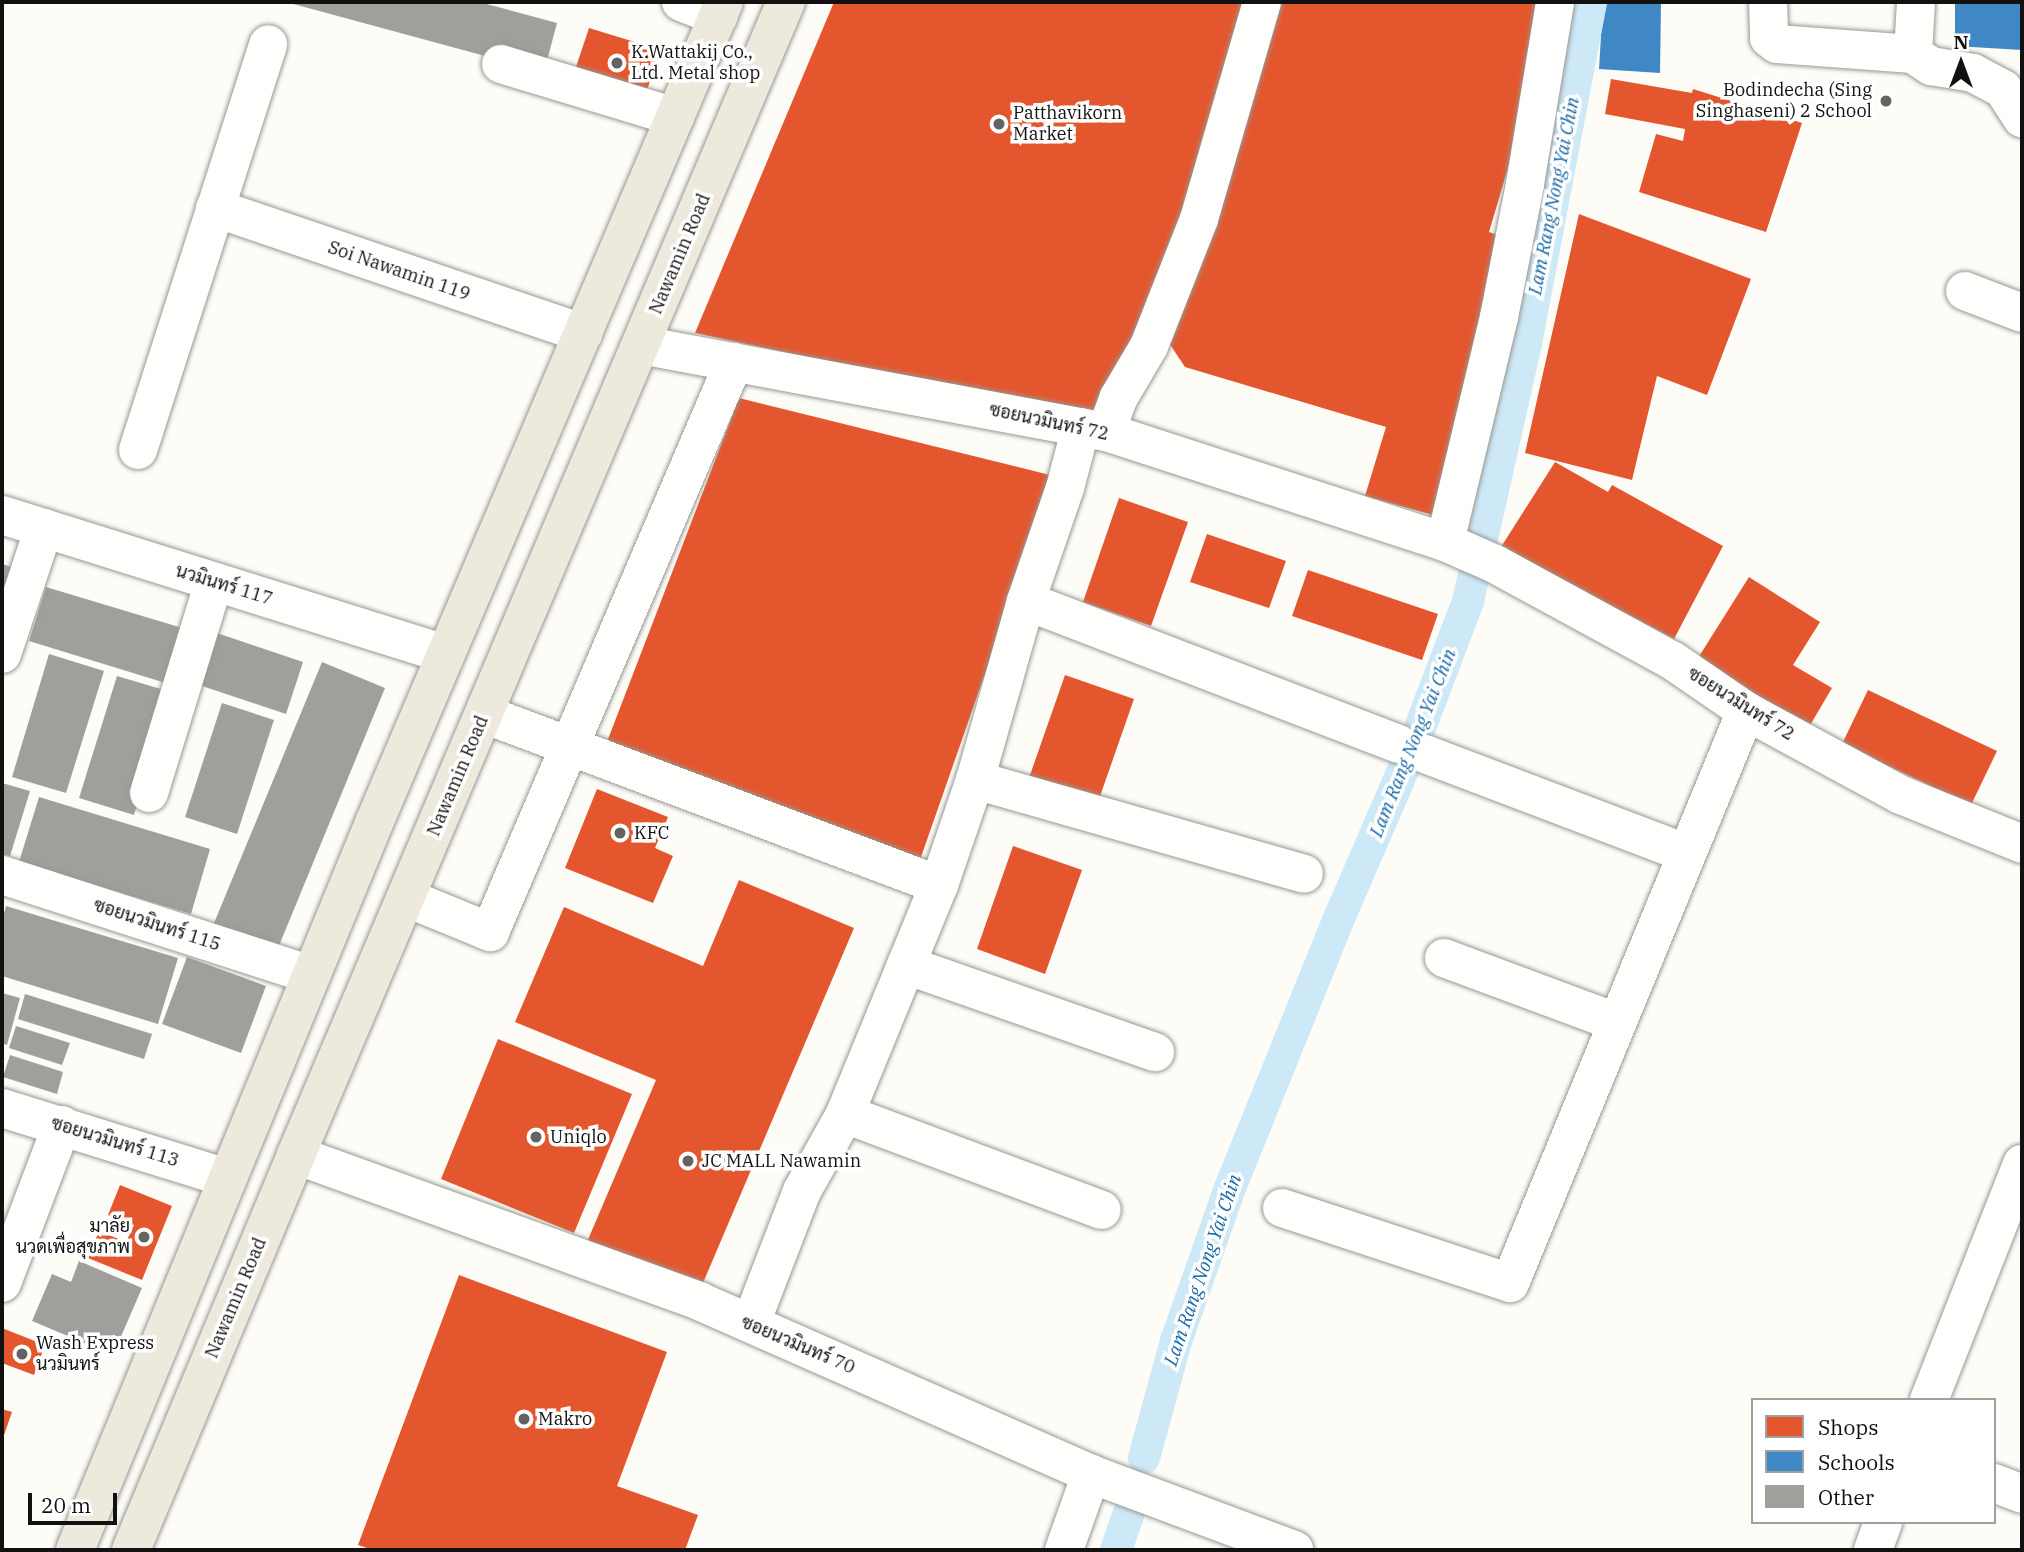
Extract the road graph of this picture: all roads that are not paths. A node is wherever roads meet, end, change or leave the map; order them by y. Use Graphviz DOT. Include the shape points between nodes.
graph roads {
  1 [pos="681,2"];
  2 [pos="786,2"];
  3 [pos="1262,2"];
  4 [pos="1555,2"];
  5 [pos="1768,2"];
  6 [pos="1916,2"];
  7 [pos="721,9"];
  8 [pos="268,44"];
  9 [pos="1913,54"];
  10 [pos="501,64"];
  11 [pos="674,117"];
  12 [pos="2022,118"];
  13 [pos="215,208"];
  14 [pos="1965,291"];
  15 [pos="2022,313"];
  16 [pos="583,333"];
  17 [pos="641,345"];
  18 [pos="734,362"];
  19 [pos="1093,430"];
  20 [pos="138,450"];
  21 [pos="2,515"];
  22 [pos="44,528"];
  23 [pos="1469,552"];
  24 [pos="214,582"];
  25 [pos="1026,601"];
  26 [pos="2,654"];
  27 [pos="446,654"];
  28 [pos="1746,711"];
  29 [pos="484,714"];
  30 [pos="570,748"];
  31 [pos="975,780"];
  32 [pos="149,793"];
  33 [pos="2022,844"];
  34 [pos="1685,853"];
  35 [pos="1304,874"];
  36 [pos="2,875"];
  37 [pos="939,884"];
  38 [pos="407,898"];
  39 [pos="1444,958"];
  40 [pos="906,965"];
  41 [pos="312,975"];
  42 [pos="1616,1021"];
  43 [pos="1155,1052"];
  44 [pos="3,1110"];
  45 [pos="845,1114"];
  46 [pos="62,1125"];
  47 [pos="296,1155"];
  48 [pos="2020,1175"];
  49 [pos="227,1178"];
  50 [pos="1282,1208"];
  51 [pos="1102,1210"];
  52 [pos="2,1283"];
  53 [pos="751,1323"];
  54 [pos="1930,1398"];
  55 [pos="1091,1474"];
  56 [pos="1996,1484"];
  57 [pos="2022,1494"];
  58 [pos="1882,1524"];
  59 [pos="75,1550"];
  60 [pos="131,1550"];
  61 [pos="1064,1550"];
  62 [pos="1294,1550"];
  63 [pos="1873,1550"];
  1 -- 7 [label="street"];
  2 -- 17 [label="main road, Nawamin Road"];
  3 -- 19 [label="street" via="1194,230 1149,346"];
  4 -- 23 [label="street" via="1499,317"];
  5 -- 9 [label="street" via="1769,38 1777,44"];
  6 -- 9 [label="street"];
  7 -- 11 [label="main road"];
  8 -- 13 [label="street"];
  9 -- 12 [label="street" via="1931,66 1973,73 2003,89"];
  10 -- 11 [label="street"];
  11 -- 16 [label="main road"];
  13 -- 16 [label="street, Soi Nawamin 119"];
  13 -- 20 [label="street"];
  14 -- 15 [label="street"];
  16 -- 27 [label="main road"];
  17 -- 18 [label="street, ซอยนวมินทร์ 72"];
  17 -- 29 [label="main road, Nawamin Road"];
  18 -- 19 [label="street, ซอยนวมินทร์ 72"];
  18 -- 30 [label="street"];
  19 -- 23 [label="street, ซอยนวมินทร์ 72"];
  19 -- 25 [label="street" via="1065,488"];
  21 -- 22 [label="street, นวมินทร์ 117"];
  22 -- 24 [label="street, นวมินทร์ 117"];
  22 -- 26 [label="street"];
  23 -- 28 [label="street, ซอยนวมินทร์ 72" via="1673,661"];
  24 -- 27 [label="street, นวมินทร์ 117"];
  24 -- 32 [label="street"];
  25 -- 31 [label="street"];
  25 -- 34 [label="street"];
  27 -- 41 [label="main road"];
  28 -- 33 [label="street, ซอยนวมินทร์ 72" via="1901,796"];
  28 -- 34 [label="street"];
  29 -- 30 [label="street"];
  29 -- 38 [label="main road, Nawamin Road"];
  30 -- 37 [label="street"];
  30 -- 38 [label="street" via="490,932"];
  31 -- 35 [label="street"];
  31 -- 37 [label="street"];
  34 -- 42 [label="street"];
  36 -- 41 [label="street, ซอยนวมินทร์ 115"];
  37 -- 40 [label="street"];
  38 -- 47 [label="main road, Nawamin Road"];
  39 -- 42 [label="street"];
  40 -- 43 [label="street"];
  40 -- 45 [label="street"];
  41 -- 49 [label="main road"];
  42 -- 50 [label="street" via="1510,1283"];
  44 -- 46 [label="street, ซอยนวมินทร์ 113"];
  45 -- 51 [label="street"];
  45 -- 53 [label="street" via="802,1191"];
  46 -- 49 [label="street, ซอยนวมินทร์ 113"];
  46 -- 52 [label="street"];
  47 -- 53 [label="street, ซอยนวมินทร์ 70"];
  47 -- 60 [label="main road, Nawamin Road"];
  48 -- 54 [label="street"];
  49 -- 59 [label="main road"];
  53 -- 55 [label="street, ซอยนวมินทร์ 70"];
  55 -- 61 [label="street"];
  55 -- 62 [label="street, ซอยนวมินทร์ 70"];
  56 -- 57 [label="street"];
  58 -- 63 [label="street"];
}
